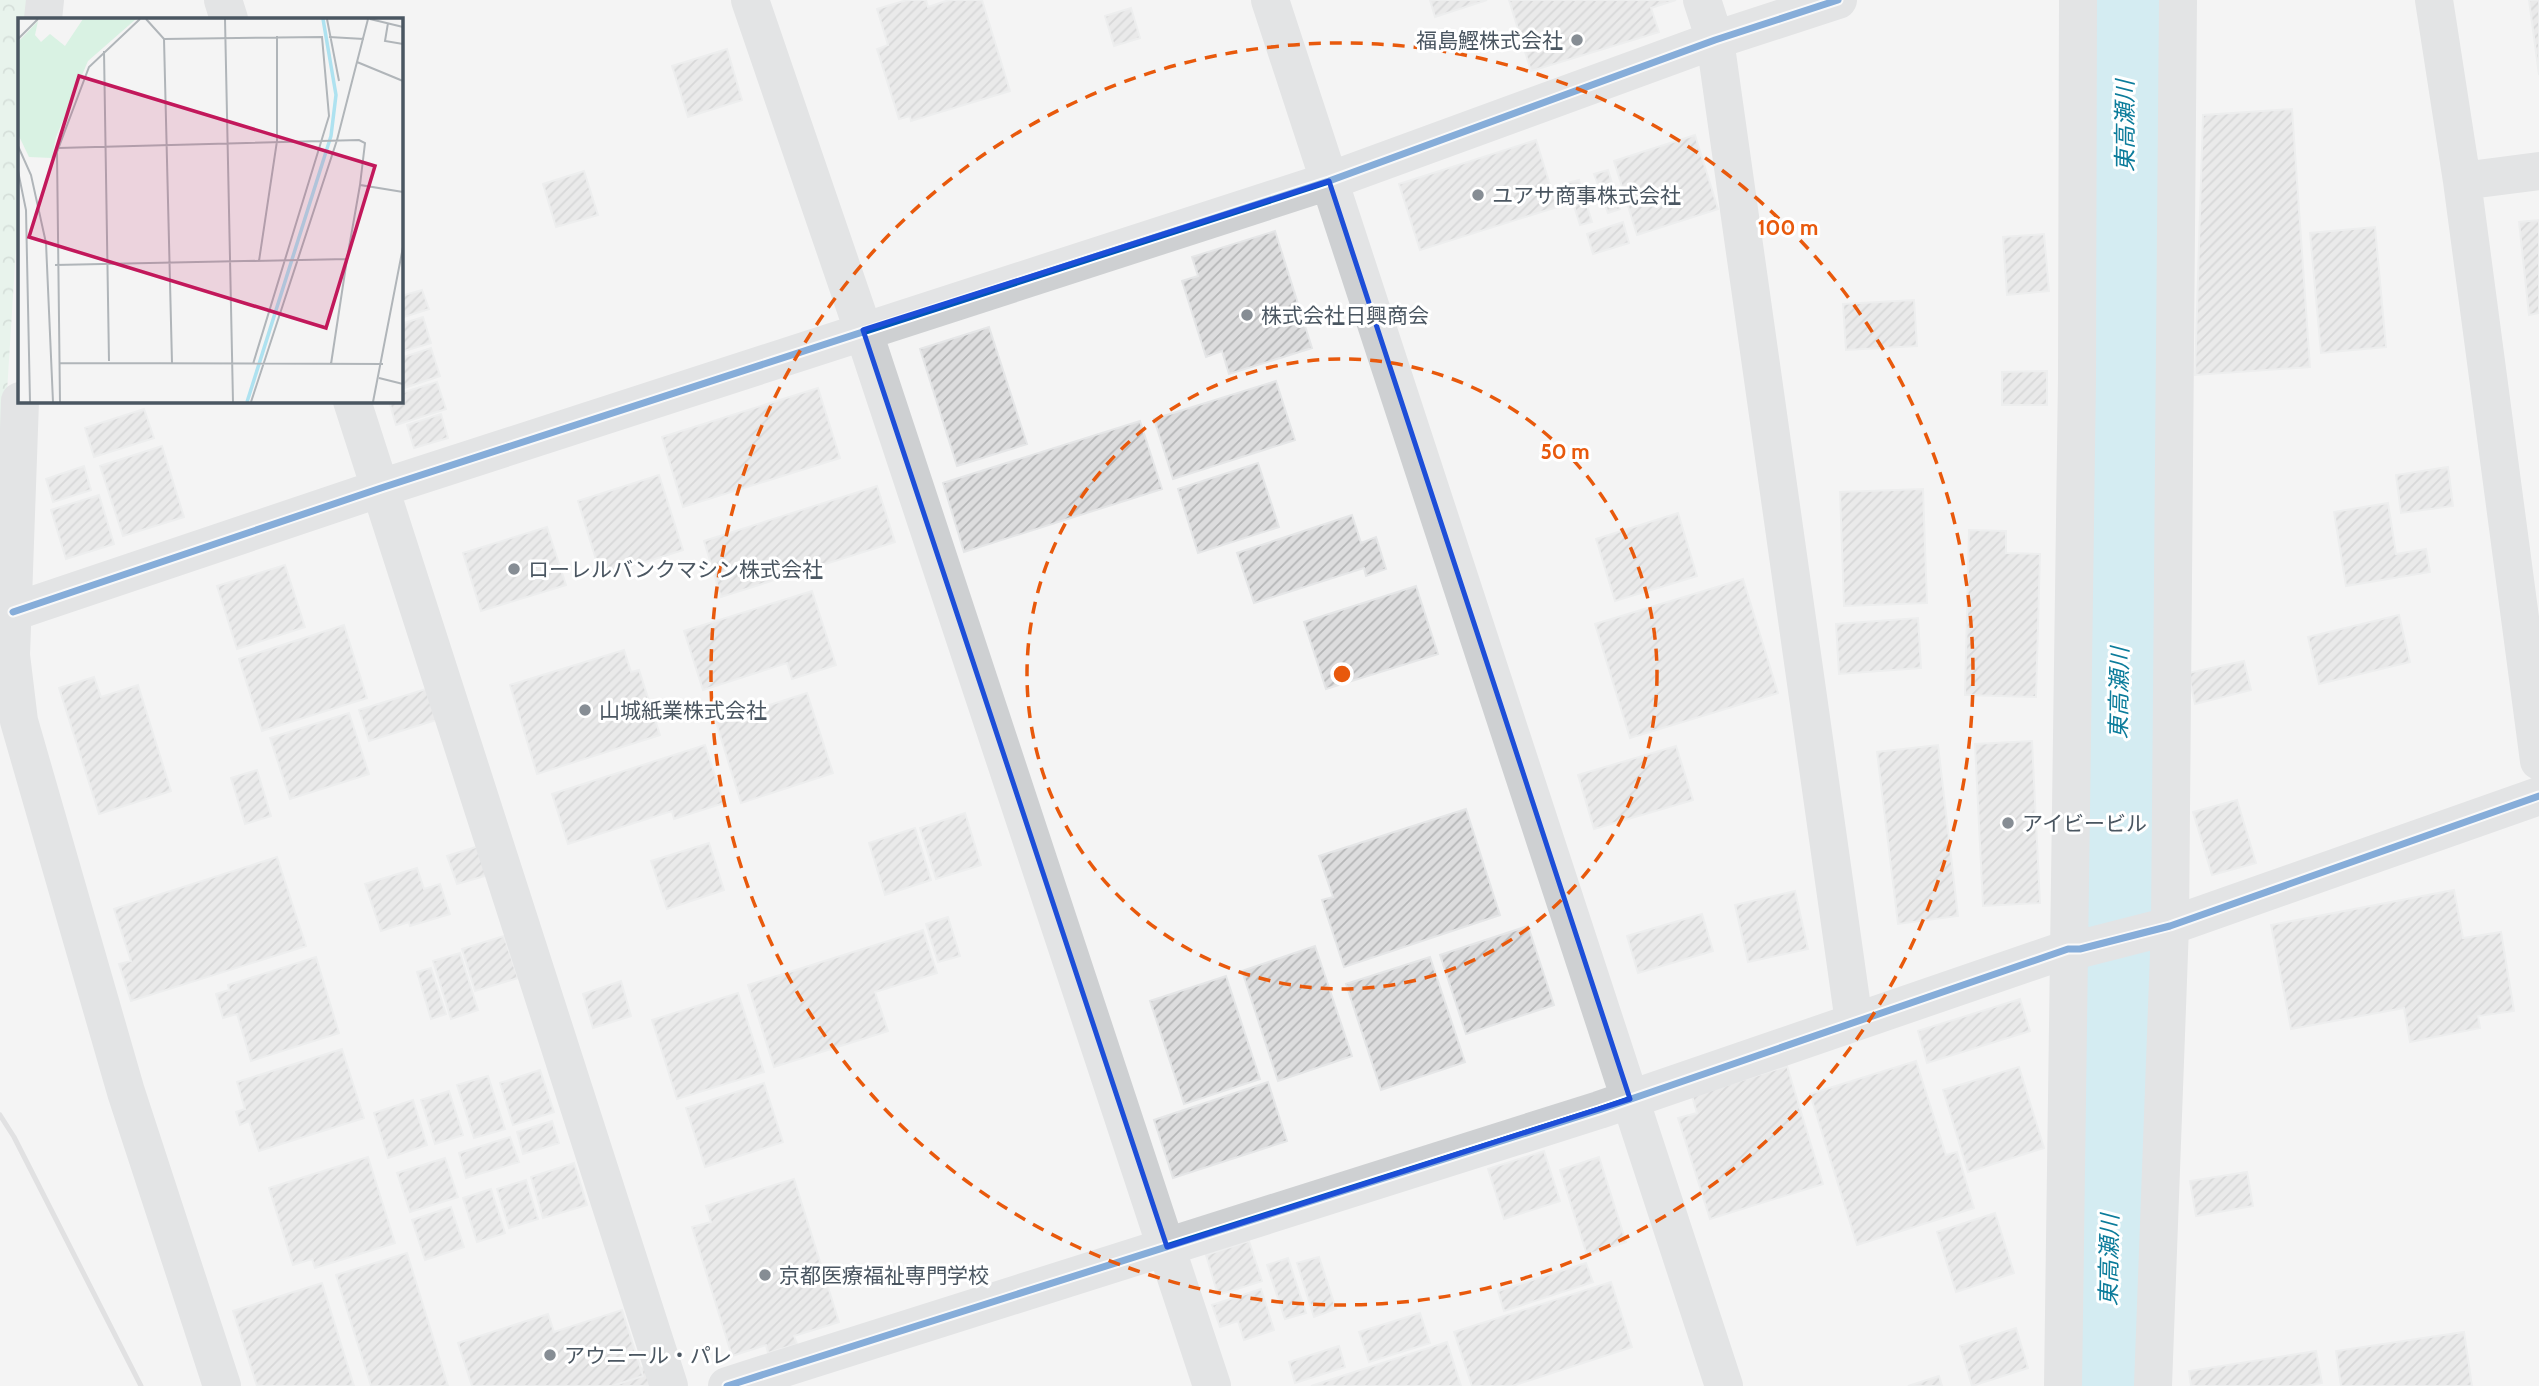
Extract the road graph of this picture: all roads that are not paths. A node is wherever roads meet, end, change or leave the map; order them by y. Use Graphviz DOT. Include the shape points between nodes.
graph roads {
  1 [pos="45,0"];
  2 [pos="223,0"];
  3 [pos="750,0"];
  4 [pos="1270,0"];
  5 [pos="1702,0"];
  6 [pos="1838,0"];
  7 [pos="2078,0"];
  8 [pos="2178,0"];
  9 [pos="2434,0"];
  10 [pos="43,18"];
  11 [pos="229,18"];
  12 [pos="1714,40"];
  13 [pos="2539,171"];
  14 [pos="1329,181"];
  15 [pos="2462,181"];
  16 [pos="863,330"];
  17 [pos="20,402"];
  18 [pos="352,402"];
  19 [pos="380,488"];
  20 [pos="13,612"];
  21 [pos="2539,761"];
  22 [pos="2539,796"];
  23 [pos="2163,928"];
  24 [pos="2074,949"];
  25 [pos="1854,1022"];
  26 [pos="1630,1099"];
  27 [pos="1167,1248"];
  28 [pos="222,1386"];
  29 [pos="669,1386"];
  30 [pos="727,1386"];
  31 [pos="1212,1386"];
  32 [pos="1724,1386"];
  33 [pos="2063,1386"];
  34 [pos="2153,1386"];
  1 -- 10 [label="street"];
  2 -- 11 [label="street"];
  3 -- 16 [label="street"];
  4 -- 14 [label="street"];
  5 -- 12 [label="street"];
  6 -- 12 [label="street"];
  7 -- 24 [label="street"];
  8 -- 23 [label="street"];
  9 -- 15 [label="street"];
  12 -- 14 [label="street"];
  12 -- 25 [label="street"];
  13 -- 15 [label="street"];
  14 -- 16 [label="street"];
  14 -- 26 [label="street"];
  15 -- 21 [label="street"];
  16 -- 19 [label="street"];
  16 -- 27 [label="street"];
  17 -- 20 [label="street"];
  18 -- 19 [label="street"];
  19 -- 20 [label="street"];
  19 -- 29 [label="street"];
  20 -- 28 [label="street" via="11,655 19,721 126,1092"];
  22 -- 23 [label="street"];
  23 -- 24 [label="street"];
  23 -- 34 [label="street"];
  24 -- 25 [label="street"];
  24 -- 33 [label="street"];
  25 -- 26 [label="street"];
  26 -- 27 [label="street"];
  26 -- 32 [label="street"];
  27 -- 30 [label="street"];
  27 -- 31 [label="street"];
}
